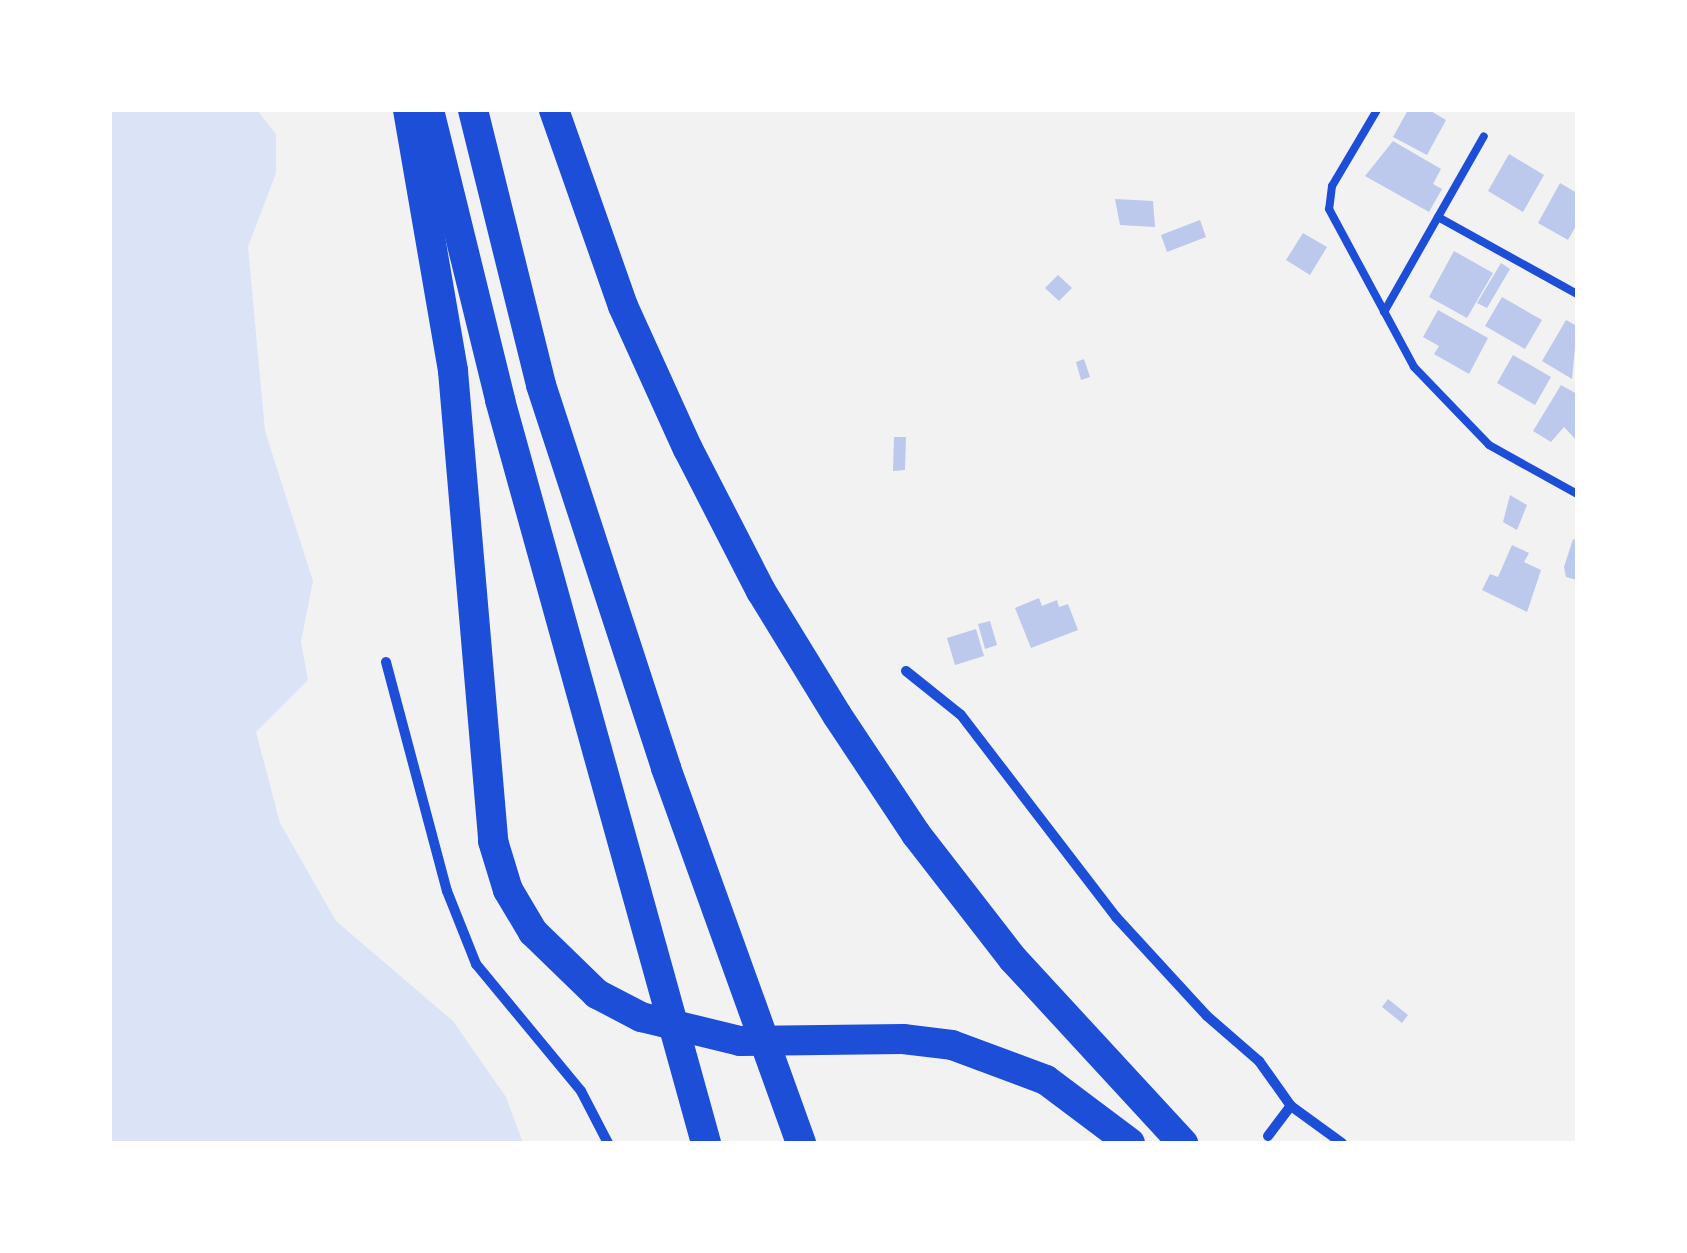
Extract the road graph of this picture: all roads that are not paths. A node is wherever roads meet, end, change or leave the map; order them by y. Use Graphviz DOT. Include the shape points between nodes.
graph roads {
  1 [pos="408,110"];
  2 [pos="429,110"];
  3 [pos="472,110"];
  4 [pos="554,110"];
  5 [pos="1377,110"];
  6 [pos="1484,136"];
  7 [pos="1438,216"];
  8 [pos="1577,294"];
  9 [pos="1384,312"];
  10 [pos="1577,494"];
  11 [pos="386,662"];
  12 [pos="906,671"];
  13 [pos="1292,1106"];
  14 [pos="1268,1136"];
  15 [pos="608,1143"];
  16 [pos="706,1143"];
  17 [pos="802,1143"];
  18 [pos="1130,1143"];
  19 [pos="1183,1143"];
  20 [pos="1342,1143"];
  1 -- 18 [label="highway" via="452,371 492,840 508,890 532,932 597,994 691,1034 740,1042 952,1045 1002,1060 1059,1089"];
  2 -- 16 [label="highway" via="500,400"];
  3 -- 17 [label="highway" via="542,385 666,768"];
  4 -- 19 [label="highway" via="623,306 688,448 818,684 916,834 1013,959"];
  5 -- 9 [label="lane" via="1332,186 1329,209"];
  6 -- 7 [label="lane"];
  7 -- 8 [label="lane"];
  7 -- 9 [label="lane"];
  9 -- 10 [label="lane" via="1414,367 1489,445"];
  11 -- 15 [label="street" via="447,890 476,964 582,1092"];
  12 -- 13 [label="street" via="961,715 1116,917 1207,1016 1259,1060"];
  13 -- 14 [label="street"];
  13 -- 20 [label="street"];
}
